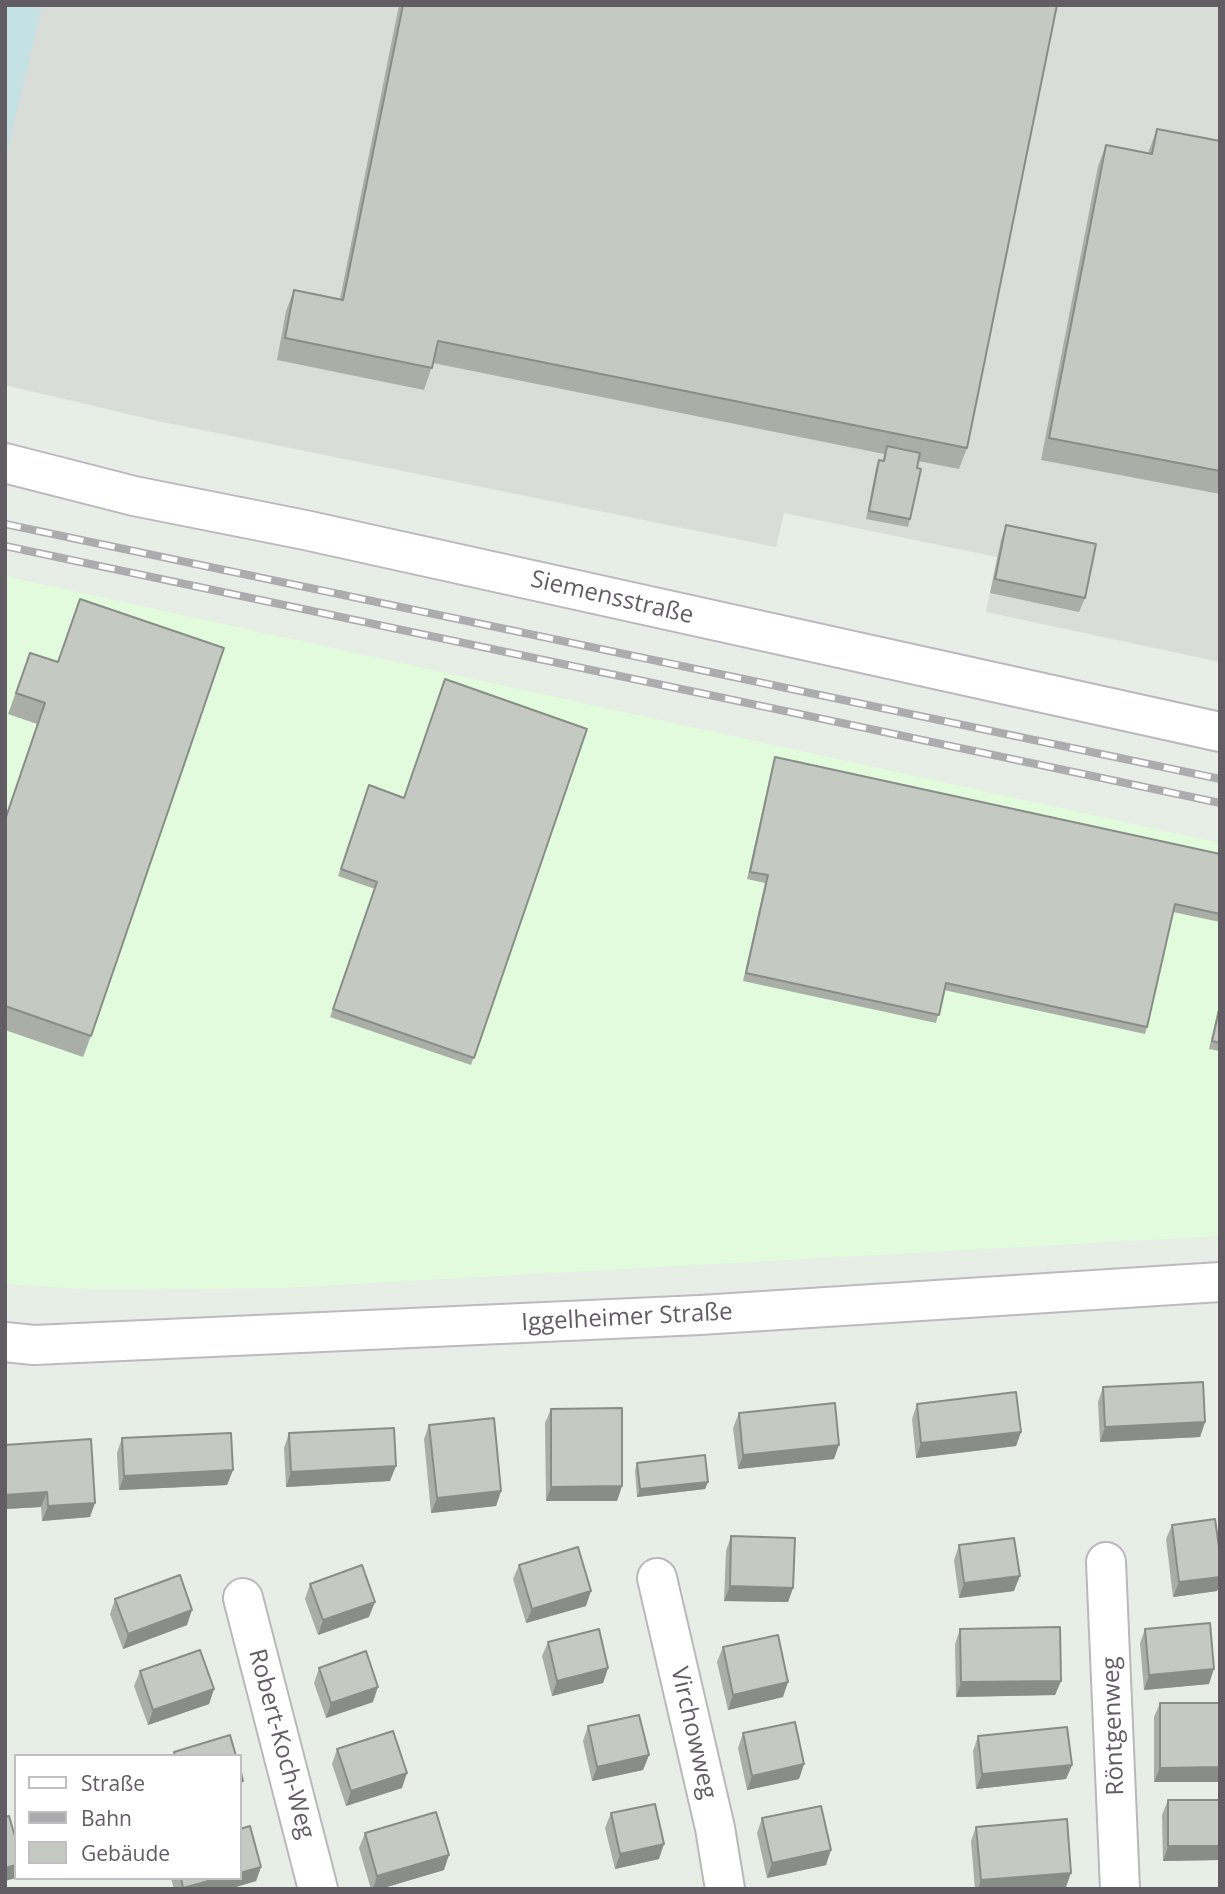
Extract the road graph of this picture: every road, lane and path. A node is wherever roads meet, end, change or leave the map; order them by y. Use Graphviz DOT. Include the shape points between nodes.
graph roads {
  1 [pos="5,463"];
  2 [pos="1220,732"];
  3 [pos="1220,1282"];
  4 [pos="15,1346"];
  5 [pos="1107,1562"];
  6 [pos="657,1578"];
  7 [pos="243,1598"];
  8 [pos="318,1889"];
  9 [pos="725,1889"];
  10 [pos="1120,1889"];
  1 -- 2 [label="street, Siemensstraße" via="134,496"];
  3 -- 4 [label="street, Iggelheimer Straße" via="700,1315"];
  5 -- 10 [label="street, Röntgenweg"];
  6 -- 9 [label="street, Virchowweg"];
  7 -- 8 [label="street, Robert-Koch-Weg"];
}
